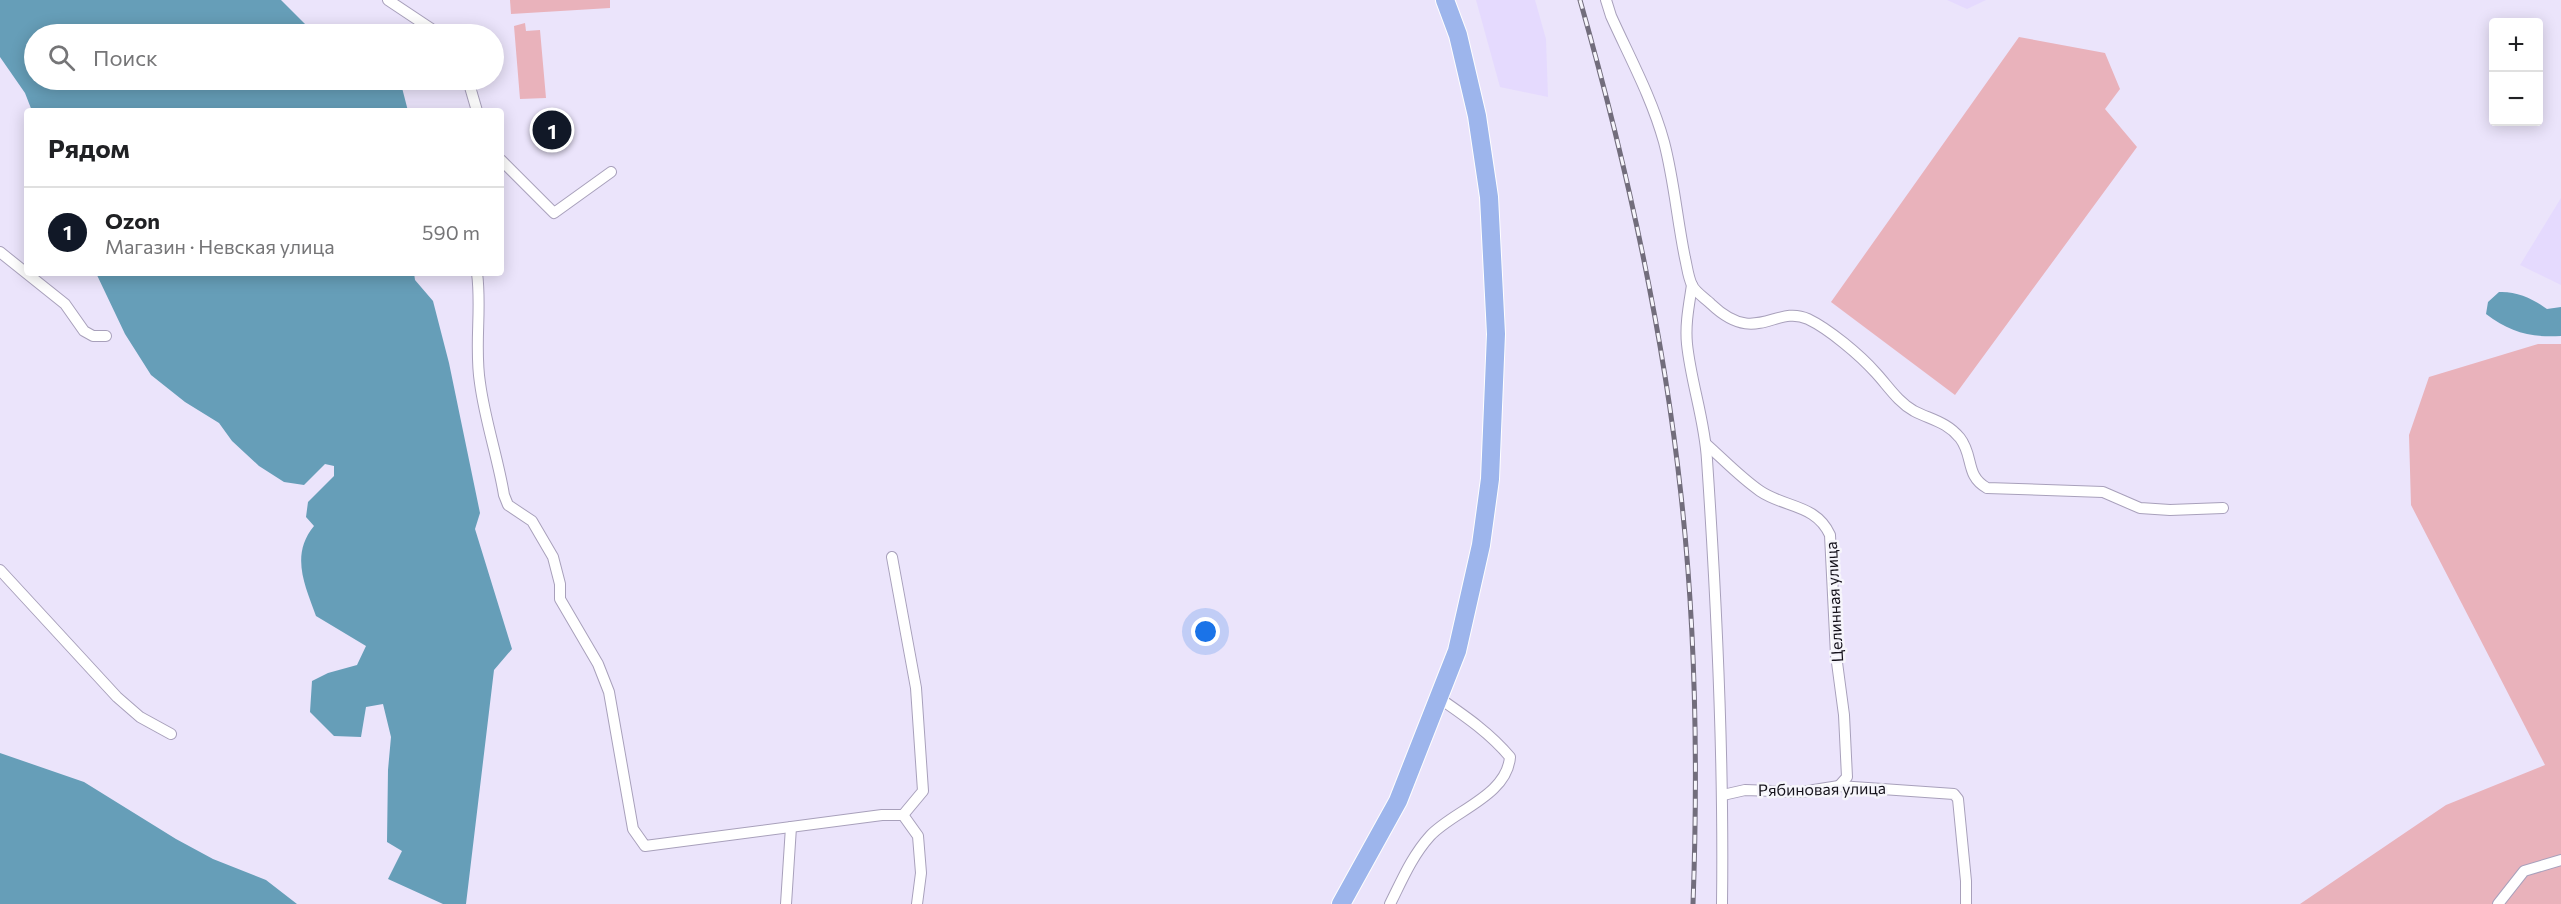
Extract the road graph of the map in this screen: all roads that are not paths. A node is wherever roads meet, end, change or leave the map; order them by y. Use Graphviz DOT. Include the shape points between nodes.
graph roads {
  1 [pos="388,0"];
  2 [pos="1445,0"];
  3 [pos="1606,0"];
  4 [pos="424,24"];
  5 [pos="471,90"];
  6 [pos="476,108"];
  7 [pos="504,163"];
  8 [pos="611,172"];
  9 [pos="0,252"];
  10 [pos="24,271"];
  11 [pos="30,276"];
  12 [pos="477,276"];
  13 [pos="1692,285"];
  14 [pos="106,336"];
  15 [pos="1706,444"];
  16 [pos="2223,507"];
  17 [pos="892,557"];
  18 [pos="0,570"];
  19 [pos="1439,698"];
  20 [pos="171,734"];
  21 [pos="1839,786"];
  22 [pos="1723,795"];
  23 [pos="903,816"];
  24 [pos="791,827"];
  25 [pos="2561,860"];
  26 [pos="786,904"];
  27 [pos="917,904"];
  28 [pos="1341,904"];
  29 [pos="1390,904"];
  30 [pos="1722,904"];
  31 [pos="1966,904"];
  32 [pos="2498,904"];
  1 -- 4 [label="street"];
  2 -- 19 [label="main road" via="1458,35 1477,116 1490,197 1496,334 1490,478 1481,544 1457,651"];
  3 -- 13 [label="street" via="1663,139"];
  5 -- 6 [label="street"];
  7 -- 8 [label="street" via="554,213"];
  9 -- 10 [label="street"];
  11 -- 14 [label="street" via="64,303 84,331"];
  12 -- 24 [label="street" via="480,383 504,495 508,505 532,522 553,557 560,599 606,682 633,829 645,846"];
  13 -- 15 [label="street" via="1687,343"];
  13 -- 16 [label="street" via="1716,309 1738,323 1756,325 1793,316 1807,318 1834,336 1874,371 1897,399 1914,411 1945,423 1961,438 1977,482 1987,488 2103,492 2140,508"];
  15 -- 21 [label="street, Целинная улица" via="1761,492 1809,511 1825,524 1830,535 1847,777"];
  15 -- 22 [label="street" via="1718,626"];
  17 -- 23 [label="street" via="916,688 923,791"];
  18 -- 20 [label="street" via="117,697 140,717"];
  19 -- 28 [label="main road" via="1398,801"];
  19 -- 29 [label="street" via="1500,745 1510,757 1509,770 1468,810 1432,835 1410,863"];
  21 -- 22 [label="street, Рябиновая улица" via="1801,792 1745,790"];
  21 -- 31 [label="street, Рябиновая улица" via="1954,794 1958,799"];
  22 -- 30 [label="street"];
  23 -- 24 [label="street" via="882,815"];
  23 -- 27 [label="street" via="918,836 921,873"];
  24 -- 26 [label="street"];
  25 -- 32 [label="street" via="2524,871"];
}
